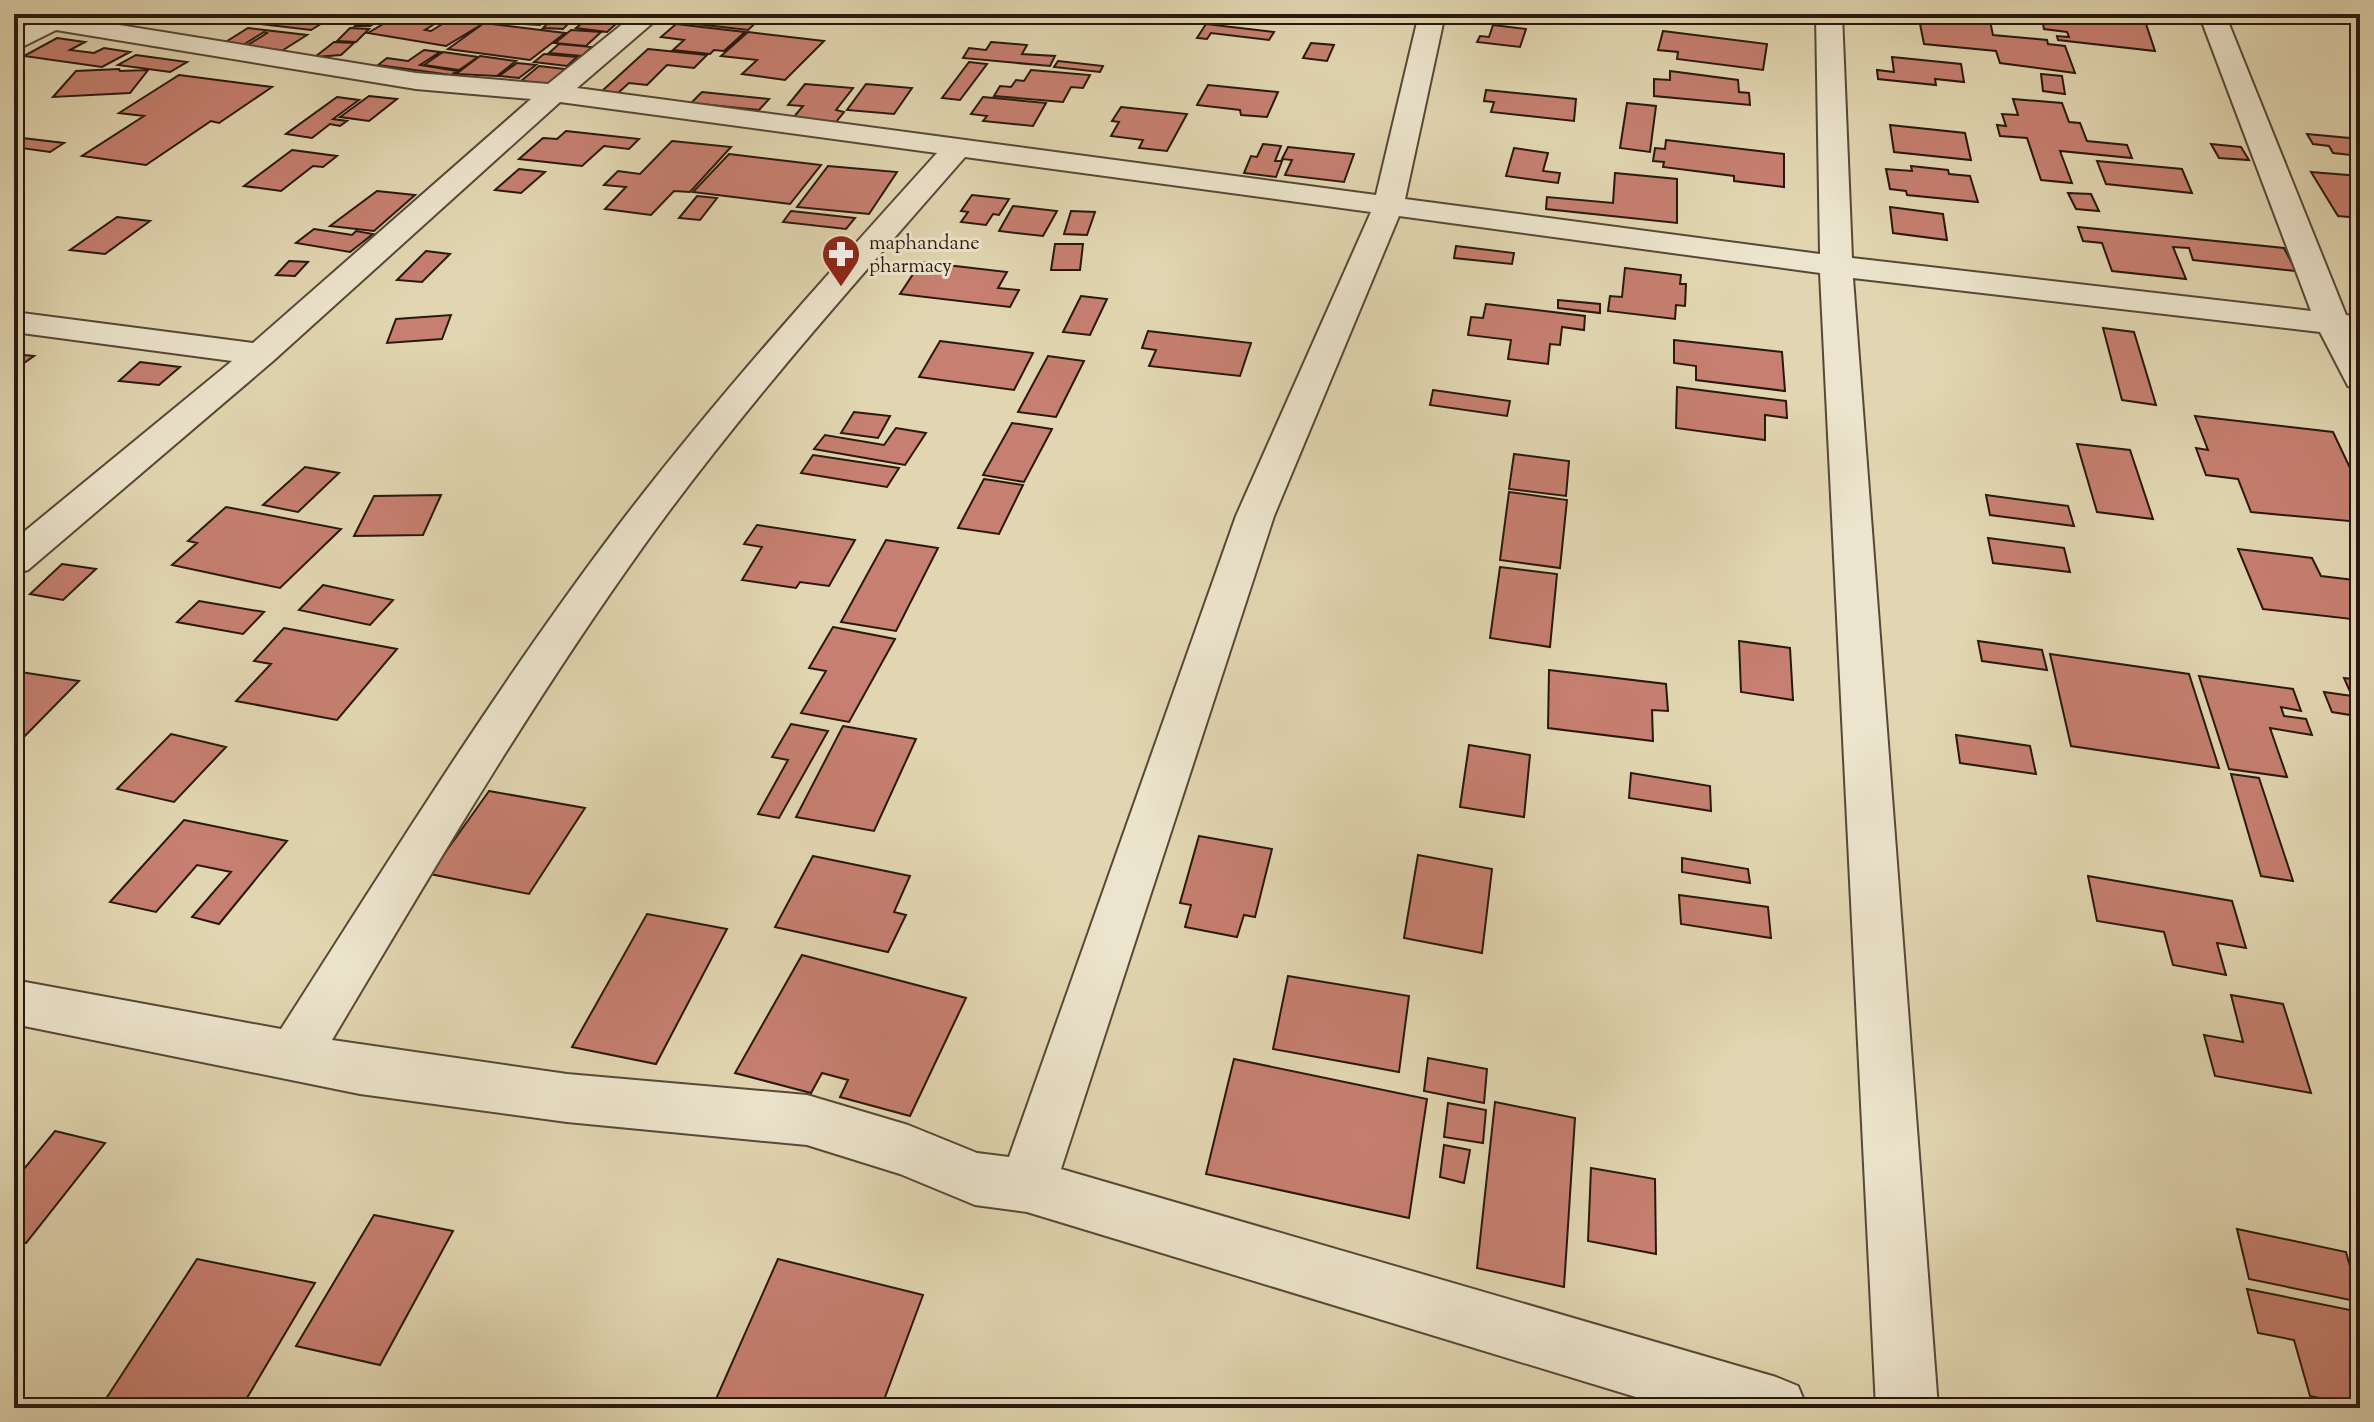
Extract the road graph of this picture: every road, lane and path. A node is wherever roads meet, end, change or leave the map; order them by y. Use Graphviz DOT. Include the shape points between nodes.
graph roads {
  1 [pos="650,14"];
  2 [pos="1829,14"];
  3 [pos="2212,14"];
  4 [pos="1423,15"];
  5 [pos="59,18"];
  6 [pos="14,43"];
  7 [pos="554,93"];
  8 [pos="957,148"];
  9 [pos="1389,205"];
  10 [pos="1836,266"];
  11 [pos="14,322"];
  12 [pos="2347,326"];
  13 [pos="261,354"];
  14 [pos="2360,379"];
  15 [pos="14,561"];
  16 [pos="14,1002"];
  17 [pos="294,1055"];
  18 [pos="1027,1186"];
  19 [pos="1776,1408"];
  20 [pos="1907,1408"];
  1 -- 7 [label="street"];
  2 -- 10 [label="street"];
  3 -- 12 [label="street"];
  4 -- 9 [label="street"];
  5 -- 6 [label="street"];
  5 -- 7 [label="street" via="416,81"];
  7 -- 8 [label="street"];
  7 -- 13 [label="street"];
  8 -- 9 [label="street"];
  8 -- 17 [label="street" via="685,464 603,575 508,710"];
  9 -- 10 [label="street"];
  9 -- 18 [label="street" via="1255,516"];
  10 -- 12 [label="street"];
  10 -- 20 [label="street"];
  11 -- 13 [label="street"];
  12 -- 14 [label="street"];
  13 -- 15 [label="street"];
  16 -- 17 [label="street"];
  17 -- 18 [label="street" via="360,1070 567,1098 807,1120 908,1151 975,1179"];
  18 -- 19 [label="street"];
}
